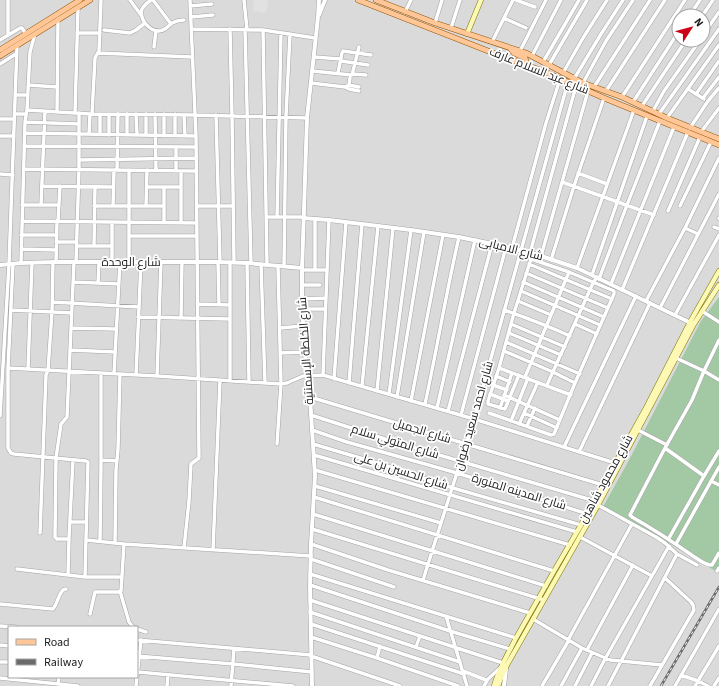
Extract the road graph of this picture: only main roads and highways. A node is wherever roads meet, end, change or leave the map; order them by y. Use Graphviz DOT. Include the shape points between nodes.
graph roads {
  1 [pos="80,0"];
  2 [pos="90,0"];
  3 [pos="358,0"];
  4 [pos="376,0"];
  5 [pos="481,0"];
  6 [pos="388,2"];
  7 [pos="467,34"];
  8 [pos="27,36"];
  9 [pos="510,48"];
  10 [pos="0,50"];
  11 [pos="0,56"];
  12 [pos="538,59"];
  13 [pos="522,64"];
  14 [pos="543,71"];
  15 [pos="689,130"];
  16 [pos="700,135"];
  17 [pos="719,139"];
  18 [pos="719,145"];
  19 [pos="719,271"];
  20 [pos="719,285"];
  21 [pos="692,323"];
  22 [pos="648,406"];
  23 [pos="608,480"];
  24 [pos="596,503"];
  25 [pos="579,534"];
  26 [pos="541,599"];
  27 [pos="504,665"];
  28 [pos="494,686"];
  29 [pos="498,686"];
  1 -- 8 [label="main road"];
  2 -- 8 [label="main road" via="35,34"];
  3 -- 13 [label="main road, شارع عبد السلام عارف"];
  4 -- 6 [label="main road, شارع عبد السلام عارف"];
  5 -- 7 [label="main road"];
  6 -- 7 [label="main road, شارع عبد السلام عارف" via="405,12"];
  7 -- 9 [label="main road, شارع عبد السلام عارف"];
  8 -- 10 [label="main road"];
  8 -- 11 [label="main road" via="17,46"];
  9 -- 12 [label="main road, شارع عبد السلام عارف"];
  9 -- 13 [label="main road" via="525,58 526,62"];
  12 -- 14 [label="main road" via="534,63"];
  12 -- 15 [label="main road, شارع عبد السلام عارف" via="574,79 622,97"];
  13 -- 14 [label="main road, شارع عبد السلام عارف"];
  14 -- 15 [label="main road, شارع عبد السلام عارف" via="674,127"];
  15 -- 16 [label="main road, شارع عبد السلام عارف"];
  16 -- 17 [label="main road, شارع عبد السلام عارف"];
  16 -- 18 [label="main road, شارع عبد السلام عارف"];
  19 -- 21 [label="main road, شارع محمود شاهين"];
  20 -- 21 [label="main road, شارع محمود شاهين"];
  21 -- 22 [label="main road, شارع محمود شاهين"];
  21 -- 22 [label="main road, شارع محمود شاهين" via="676,358"];
  22 -- 23 [label="main road, شارع محمود شاهين"];
  22 -- 23 [label="main road, شارع محمود شاهين" via="638,430"];
  23 -- 24 [label="main road, شارع محمود شاهين"];
  23 -- 24 [label="main road, شارع محمود شاهين" via="603,485"];
  24 -- 25 [label="main road, شارع محمود شاهين"];
  24 -- 25 [label="main road, شارع محمود شاهين" via="581,525"];
  25 -- 26 [label="main road, شارع محمود شاهين"];
  25 -- 26 [label="main road, شارع محمود شاهين" via="554,571"];
  26 -- 27 [label="main road, شارع محمود شاهين" via="533,619"];
  26 -- 27 [label="main road, شارع محمود شاهين" via="530,613"];
  27 -- 28 [label="main road, شارع محمود شاهين"];
  27 -- 29 [label="main road, شارع محمود شاهين"];
}
